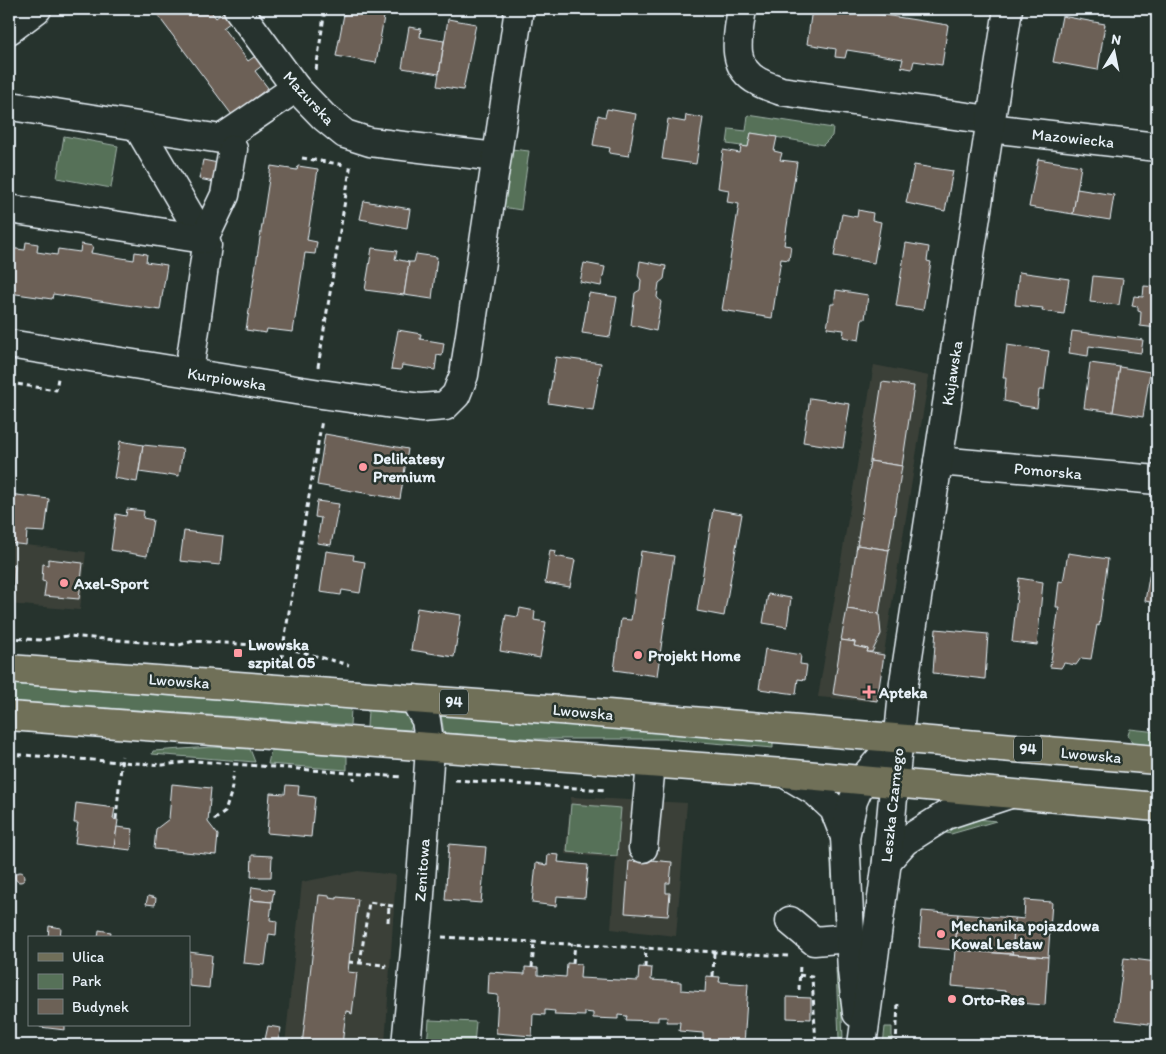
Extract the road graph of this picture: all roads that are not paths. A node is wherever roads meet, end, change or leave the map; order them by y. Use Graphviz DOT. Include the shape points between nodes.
graph roads {
  1 [pos="37,9"];
  2 [pos="238,9"];
  3 [pos="519,9"];
  4 [pos="742,9"];
  5 [pos="1008,9"];
  6 [pos="9,30"];
  7 [pos="302,94"];
  8 [pos="12,106"];
  9 [pos="990,124"];
  10 [pos="138,127"];
  11 [pos="1157,147"];
  12 [pos="233,149"];
  13 [pos="496,157"];
  14 [pos="9,209"];
  15 [pos="204,239"];
  16 [pos="9,344"];
  17 [pos="189,372"];
  18 [pos="938,461"];
  19 [pos="1157,480"];
  20 [pos="9,668"];
  21 [pos="414,699"];
  22 [pos="9,716"];
  23 [pos="898,738"];
  24 [pos="430,748"];
  25 [pos="1157,760"];
  26 [pos="651,764"];
  27 [pos="784,773"];
  28 [pos="862,780"];
  29 [pos="894,783"];
  30 [pos="1010,794"];
  31 [pos="1157,806"];
  32 [pos="845,837"];
  33 [pos="643,848"];
  34 [pos="887,861"];
  35 [pos="790,921"];
  36 [pos="850,938"];
  37 [pos="406,1045"];
  38 [pos="861,1045"];
  1 -- 6 [label="street"];
  2 -- 7 [label="street, Mazurska"];
  3 -- 13 [label="street"];
  4 -- 9 [label="street, Mazowiecka" via="736,46 742,67 758,82 782,91"];
  5 -- 9 [label="street, Kujawska"];
  7 -- 10 [label="street" via="221,139"];
  7 -- 13 [label="street, Mazurska" via="324,117 355,138"];
  8 -- 10 [label="street"];
  9 -- 11 [label="street, Mazowiecka"];
  9 -- 18 [label="street, Kujawska"];
  10 -- 15 [label="street"];
  12 -- 15 [label="street" via="225,195"];
  13 -- 17 [label="street, Kurpiowska" via="464,376 456,395 445,406 422,408"];
  14 -- 15 [label="street"];
  15 -- 17 [label="street" via="207,245"];
  16 -- 17 [label="street, Kurpiowska"];
  18 -- 19 [label="street, Pomorska"];
  18 -- 23 [label="street, Kujawska"];
  20 -- 21 [label="main road, Lwowska / 94"];
  21 -- 23 [label="main road, Lwowska / 94"];
  21 -- 24 [label="street, Zenitowa" via="426,720"];
  22 -- 24 [label="main road"];
  23 -- 25 [label="main road, Lwowska / 94"];
  23 -- 28 [label="street, Leszka Czarnego"];
  23 -- 29 [label="street, Leszka Czarnego"];
  24 -- 26 [label="main road"];
  24 -- 37 [label="street, Zenitowa"];
  26 -- 27 [label="main road"];
  26 -- 33 [label="street"];
  27 -- 28 [label="main road"];
  27 -- 32 [label="street" via="816,792 834,809"];
  28 -- 29 [label="main road"];
  28 -- 32 [label="street, Leszka Czarnego" via="853,801"];
  29 -- 30 [label="main road"];
  29 -- 34 [label="street, Leszka Czarnego"];
  30 -- 31 [label="main road"];
  30 -- 34 [label="street" via="946,816 906,841"];
  32 -- 36 [label="street, Leszka Czarnego"];
  34 -- 38 [label="street, Leszka Czarnego"];
  35 -- 36 [label="street" via="814,941"];
  36 -- 38 [label="street, Leszka Czarnego"];
}
